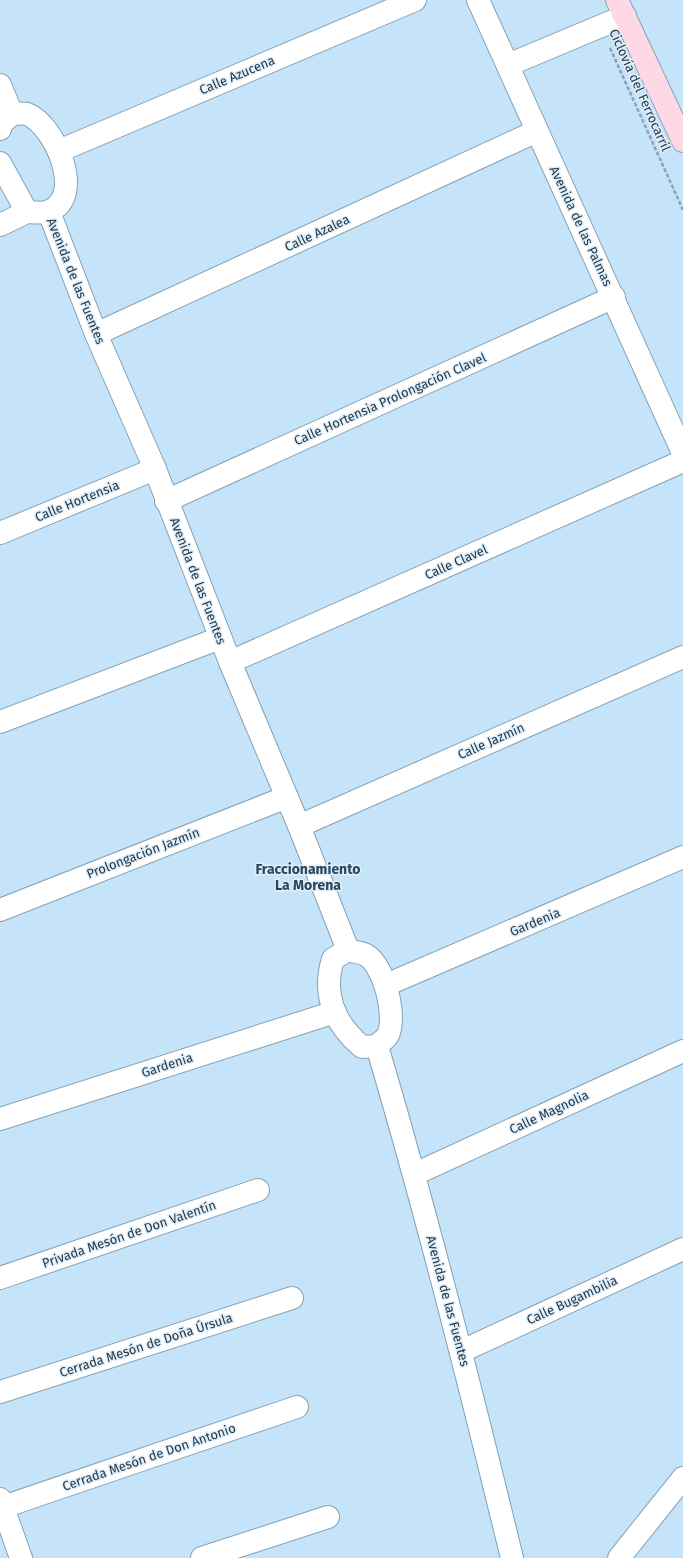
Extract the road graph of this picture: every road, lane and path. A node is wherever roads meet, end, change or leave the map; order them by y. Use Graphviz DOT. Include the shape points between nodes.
graph roads {
  1 [pos="415,0"];
  2 [pos="478,0"];
  3 [pos="621,8"];
  4 [pos="600,26"];
  5 [pos="508,66"];
  6 [pos="0,84"];
  7 [pos="6,122"];
  8 [pos="537,131"];
  9 [pos="683,141"];
  10 [pos="59,151"];
  11 [pos="0,164"];
  12 [pos="683,210"];
  13 [pos="38,212"];
  14 [pos="0,225"];
  15 [pos="614,298"];
  16 [pos="96,334"];
  17 [pos="683,453"];
  18 [pos="683,461"];
  19 [pos="154,469"];
  20 [pos="166,501"];
  21 [pos="0,533"];
  22 [pos="220,638"];
  23 [pos="683,657"];
  24 [pos="230,662"];
  25 [pos="0,722"];
  26 [pos="287,797"];
  27 [pos="299,826"];
  28 [pos="683,857"];
  29 [pos="0,910"];
  30 [pos="348,950"];
  31 [pos="386,985"];
  32 [pos="335,1012"];
  33 [pos="377,1046"];
  34 [pos="683,1051"];
  35 [pos="0,1118"];
  36 [pos="415,1174"];
  37 [pos="258,1190"];
  38 [pos="683,1249"];
  39 [pos="0,1278"];
  40 [pos="292,1298"];
  41 [pos="462,1351"];
  42 [pos="0,1392"];
  43 [pos="297,1407"];
  44 [pos="683,1478"];
  45 [pos="1,1505"];
  46 [pos="328,1517"];
  47 [pos="21,1558"];
  48 [pos="202,1558"];
  49 [pos="512,1558"];
  50 [pos="619,1558"];
  1 -- 10 [label="street, Calle Azucena"];
  2 -- 5 [label="street, Avenida de las Palmas"];
  3 -- 4 [label="street"];
  3 -- 9 [label="street"];
  4 -- 5 [label="street"];
  4 -- 12 [label="path, Ciclovía del Ferrocarril"];
  5 -- 8 [label="street, Avenida de las Palmas"];
  6 -- 7 [label="street"];
  7 -- 10 [label="street" via="27,114 52,136"];
  8 -- 15 [label="street, Avenida de las Palmas"];
  8 -- 16 [label="street, Calle Azalea"];
  10 -- 13 [label="street" via="66,176 65,191 59,204"];
  11 -- 13 [label="street, Avenida de las Fuentes"];
  13 -- 14 [label="street"];
  13 -- 16 [label="street, Avenida de las Fuentes"];
  15 -- 17 [label="street, Avenida de las Palmas"];
  15 -- 20 [label="street, Calle Hortensia Prolongación Clavel"];
  16 -- 19 [label="street, Avenida de las Fuentes"];
  18 -- 24 [label="street, Calle Clavel"];
  19 -- 20 [label="street, Avenida de las Fuentes"];
  19 -- 21 [label="street, Calle Hortensia"];
  20 -- 22 [label="street, Avenida de las Fuentes"];
  22 -- 24 [label="street, Avenida de las Fuentes"];
  22 -- 25 [label="street"];
  23 -- 27 [label="street, Calle Jazmín"];
  24 -- 26 [label="street, Avenida de las Fuentes"];
  26 -- 27 [label="street, Avenida de las Fuentes"];
  26 -- 29 [label="street, Prolongación Jazmín"];
  27 -- 30 [label="street, Avenida de las Fuentes"];
  28 -- 31 [label="street, Gardenia"];
  30 -- 31 [label="street" via="366,955 378,969"];
  30 -- 32 [label="street" via="333,959 328,975"];
  31 -- 33 [label="street" via="391,1021 388,1035"];
  32 -- 33 [label="street" via="347,1034 362,1047"];
  32 -- 35 [label="street, Gardenia"];
  33 -- 36 [label="street, Avenida de las Fuentes"];
  34 -- 36 [label="street, Calle Magnolia"];
  36 -- 41 [label="street, Avenida de las Fuentes"];
  37 -- 39 [label="street, Privada Mesón de Don Valentín"];
  38 -- 41 [label="street, Calle Bugambilia"];
  40 -- 42 [label="street, Cerrada Mesón de Doña Úrsula"];
  41 -- 49 [label="street, Avenida de las Fuentes"];
  43 -- 45 [label="street, Cerrada Mesón de Don Antonio"];
  44 -- 50 [label="street"];
  45 -- 47 [label="street"];
  46 -- 48 [label="street"];
}
